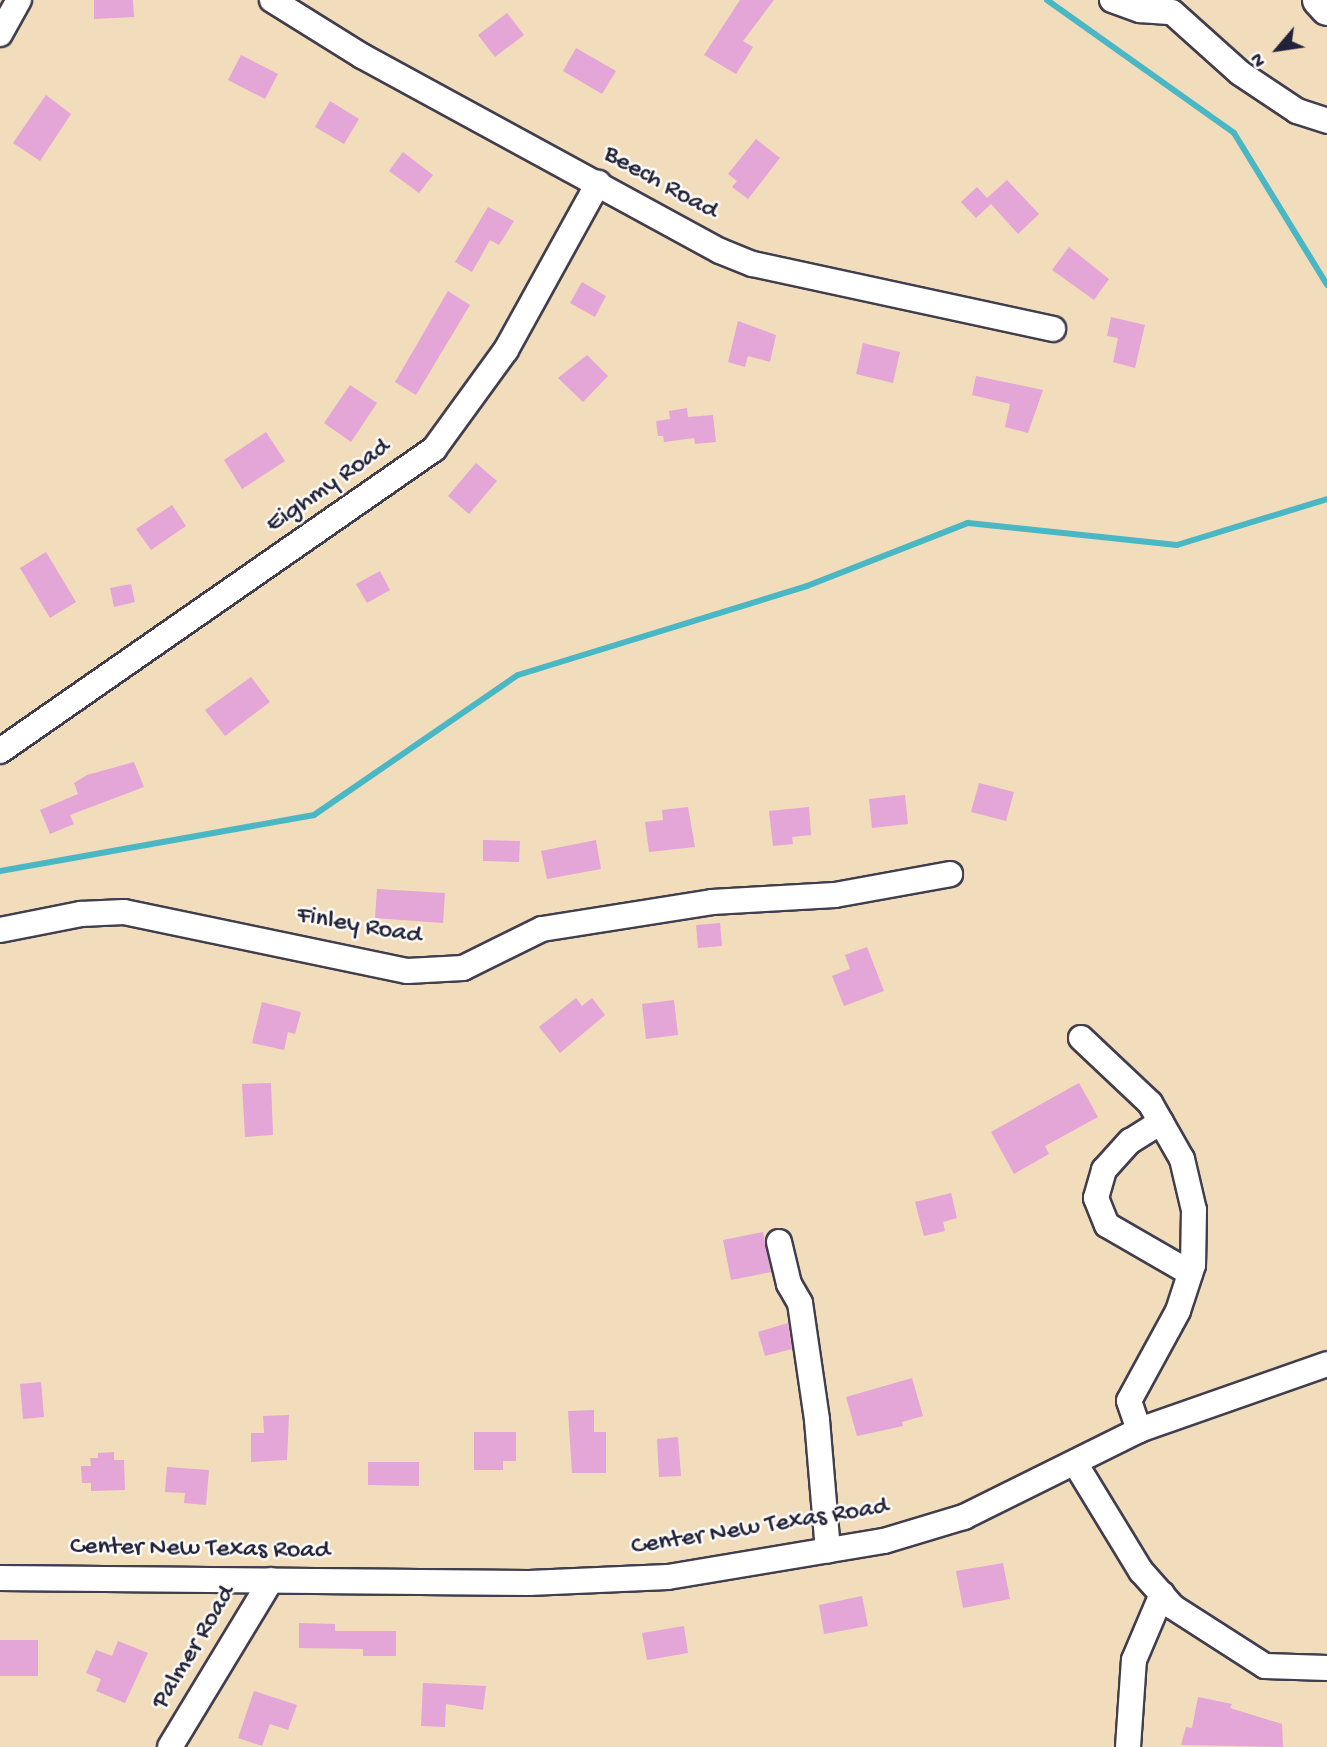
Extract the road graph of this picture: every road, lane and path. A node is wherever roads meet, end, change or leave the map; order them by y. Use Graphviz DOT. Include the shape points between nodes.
graph roads {
  1 [pos="19,0"];
  2 [pos="272,0"];
  3 [pos="1112,0"];
  4 [pos="1319,0"];
  5 [pos="1167,6"];
  6 [pos="1327,9"];
  7 [pos="0,34"];
  8 [pos="1327,121"];
  9 [pos="598,183"];
  10 [pos="1054,329"];
  11 [pos="0,751"];
  12 [pos="950,874"];
  13 [pos="0,930"];
  14 [pos="1081,1038"];
  15 [pos="1161,1122"];
  16 [pos="779,1242"];
  17 [pos="1190,1273"];
  18 [pos="1327,1364"];
  19 [pos="1139,1430"];
  20 [pos="1075,1463"];
  21 [pos="828,1551"];
  22 [pos="0,1578"];
  23 [pos="271,1580"];
  24 [pos="1162,1594"];
  25 [pos="1327,1668"];
  26 [pos="170,1747"];
  27 [pos="1128,1747"];
  1 -- 7 [label="street"];
  2 -- 9 [label="street, Beech Road" via="362,57"];
  3 -- 5 [label="street" via="1140,10"];
  4 -- 6 [label="main road"];
  5 -- 8 [label="street" via="1240,73 1297,111"];
  9 -- 10 [label="street, Beech Road" via="753,264"];
  9 -- 11 [label="street, Eighmy Road" via="506,350 434,449"];
  12 -- 13 [label="street, Finley Road" via="835,895 712,902 542,929 463,968 407,971 124,912 81,914"];
  14 -- 15 [label="street" via="1150,1103"];
  15 -- 17 [label="street" via="1182,1159 1194,1210"];
  15 -- 17 [label="street" via="1130,1141 1104,1170 1096,1198 1107,1225"];
  16 -- 21 [label="street" via="802,1316"];
  17 -- 19 [label="street" via="1178,1311 1129,1401"];
  18 -- 19 [label="street, Center New Texas Road"];
  19 -- 20 [label="street, Center New Texas Road"];
  20 -- 21 [label="street, Center New Texas Road" via="964,1517 884,1541"];
  20 -- 24 [label="street" via="1140,1571"];
  21 -- 23 [label="street, Center New Texas Road" via="668,1577 529,1583"];
  22 -- 23 [label="street, Center New Texas Road"];
  23 -- 26 [label="street, Palmer Road"];
  24 -- 25 [label="street" via="1214,1637 1265,1666"];
  24 -- 27 [label="street" via="1134,1660"];
}
